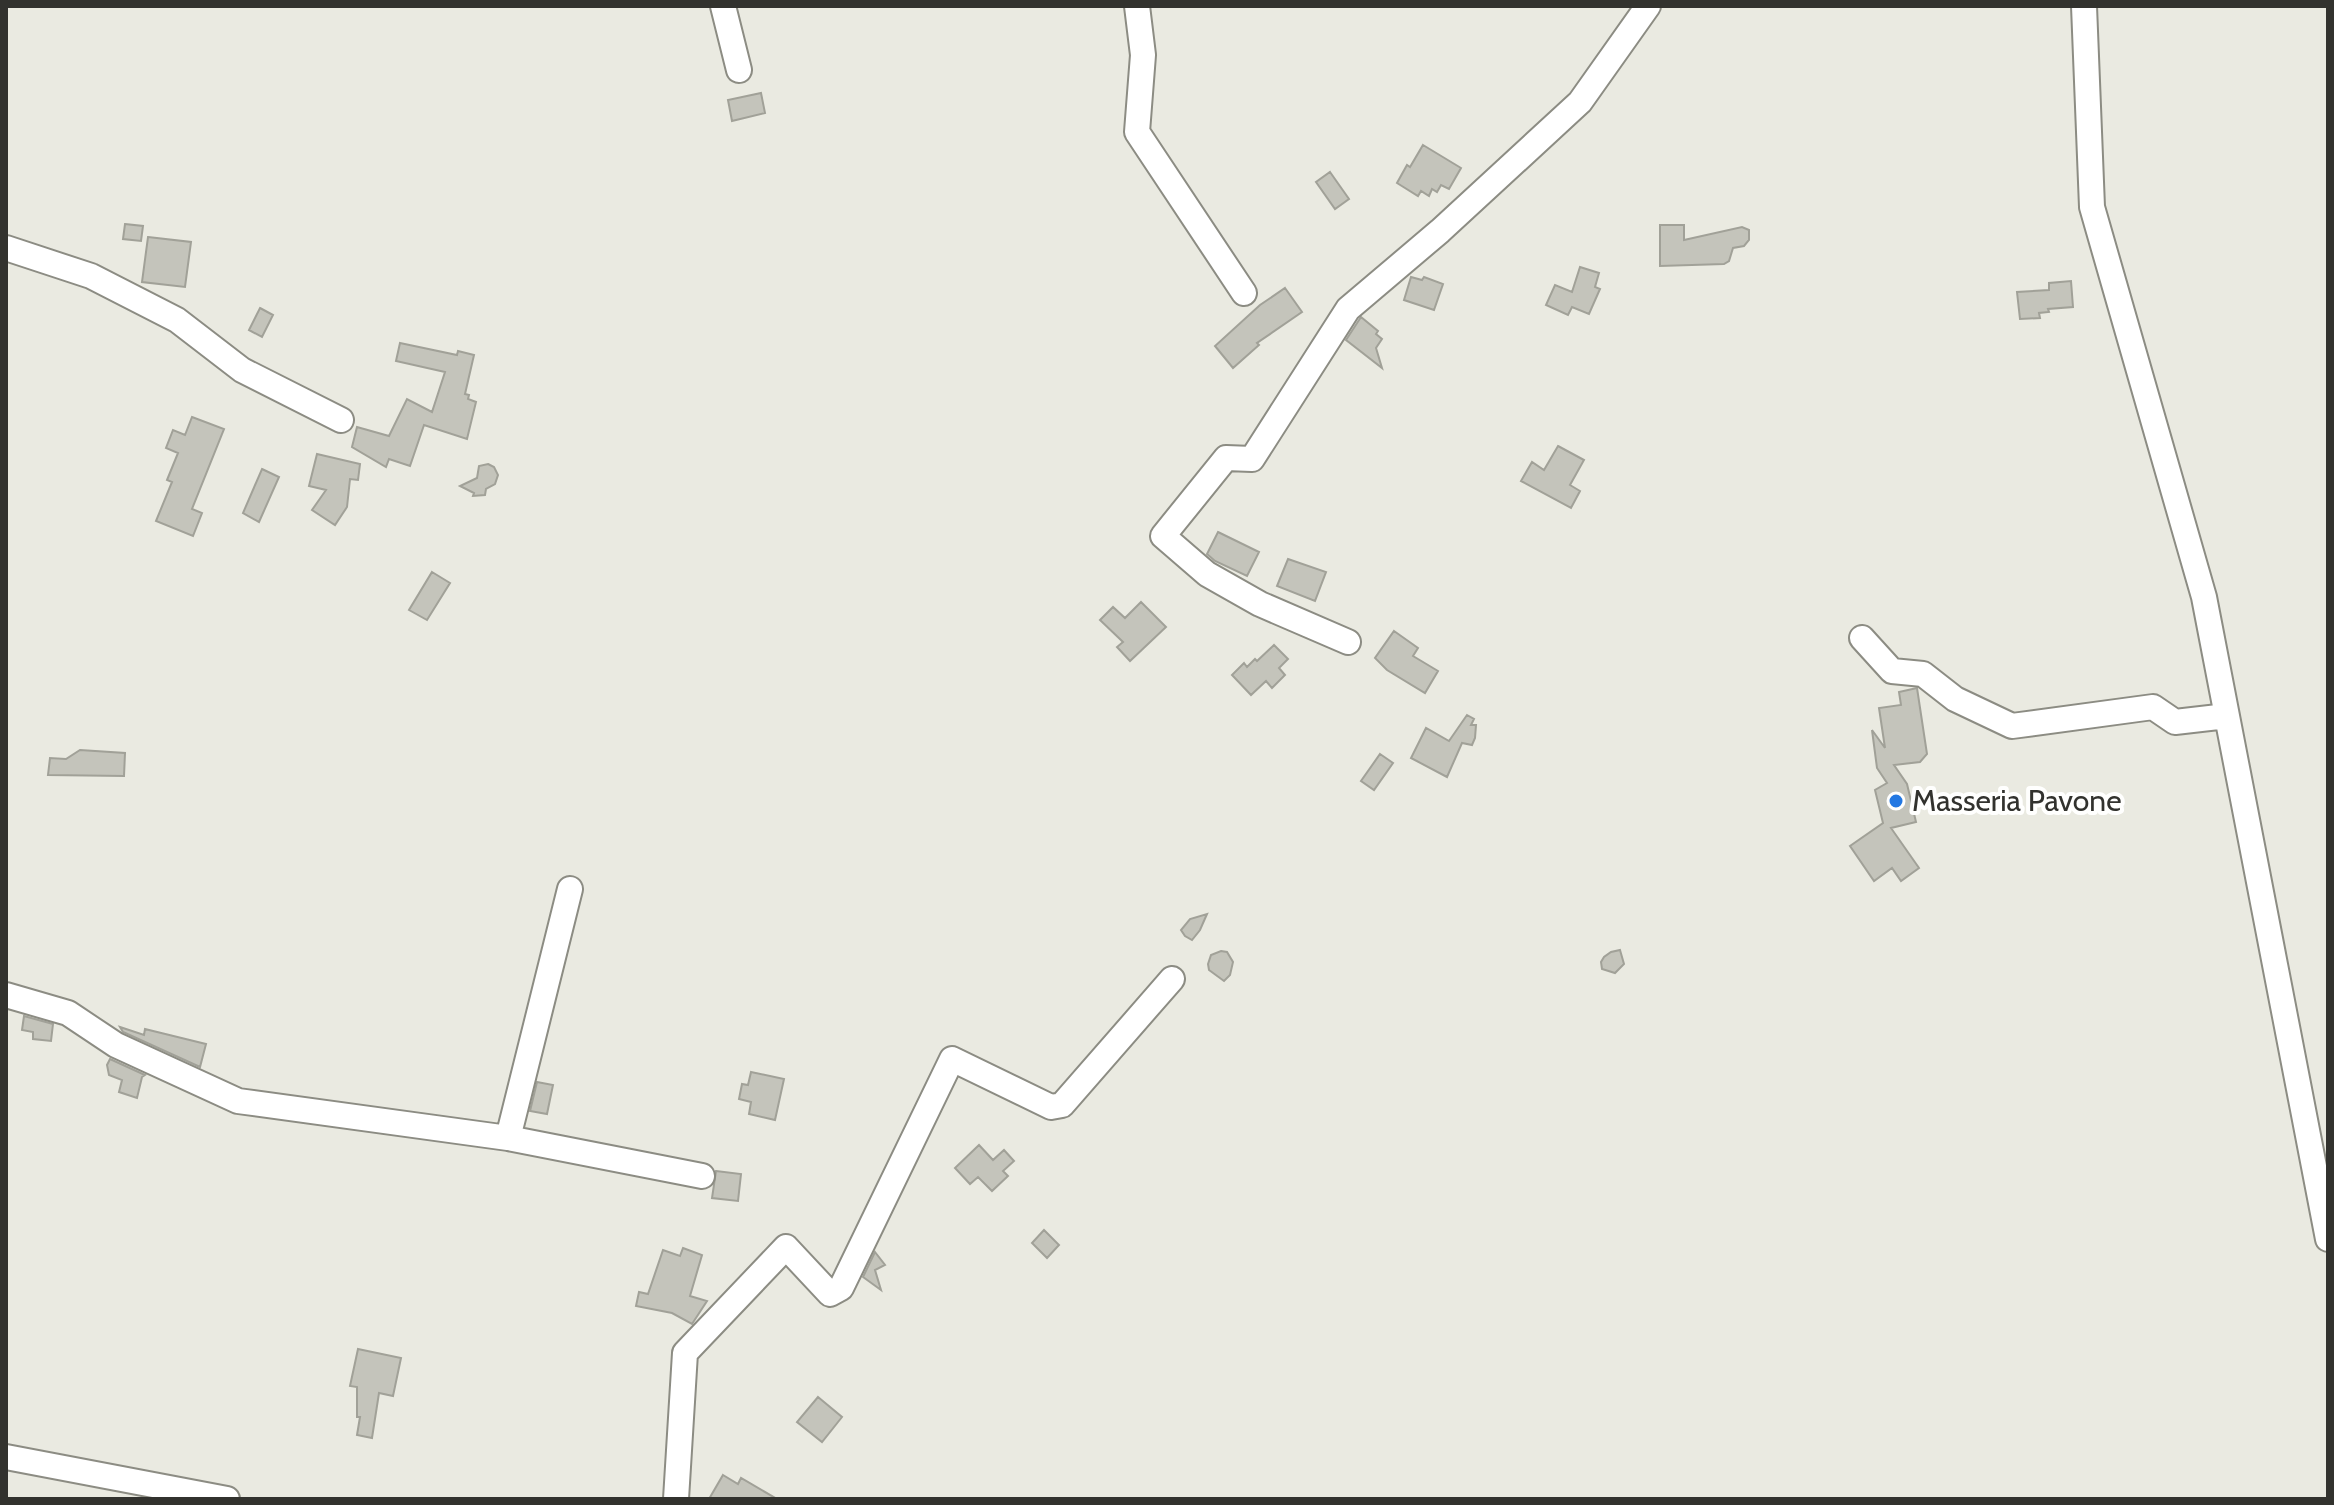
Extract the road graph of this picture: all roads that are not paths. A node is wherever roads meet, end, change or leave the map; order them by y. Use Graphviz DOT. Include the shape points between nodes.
graph roads {
  1 [pos="723,6"];
  2 [pos="1137,6"];
  3 [pos="1648,6"];
  4 [pos="2084,6"];
  5 [pos="739,70"];
  6 [pos="6,248"];
  7 [pos="1244,293"];
  8 [pos="341,420"];
  9 [pos="1862,638"];
  10 [pos="1348,642"];
  11 [pos="2227,716"];
  12 [pos="570,889"];
  13 [pos="1172,979"];
  14 [pos="6,995"];
  15 [pos="508,1138"];
  16 [pos="702,1176"];
  17 [pos="2328,1239"];
  18 [pos="6,1457"];
  19 [pos="227,1499"];
  20 [pos="676,1499"];
  1 -- 5 [label="street"];
  2 -- 7 [label="street" via="1143,55 1137,132"];
  3 -- 10 [label="street" via="1580,102 1348,309 1252,459 1226,458 1163,536 1207,574"];
  4 -- 11 [label="street" via="2092,207 2204,597"];
  6 -- 8 [label="street" via="91,276 177,320 242,370"];
  9 -- 11 [label="street" via="1892,671 1923,674 1955,699 2012,726 2153,707 2175,722"];
  11 -- 17 [label="street"];
  12 -- 15 [label="street"];
  13 -- 20 [label="street" via="1062,1105 1051,1107 952,1059 841,1288 830,1294 786,1247 685,1353"];
  14 -- 15 [label="street" via="68,1013 116,1045 238,1101"];
  15 -- 16 [label="street"];
  18 -- 19 [label="street"];
}
